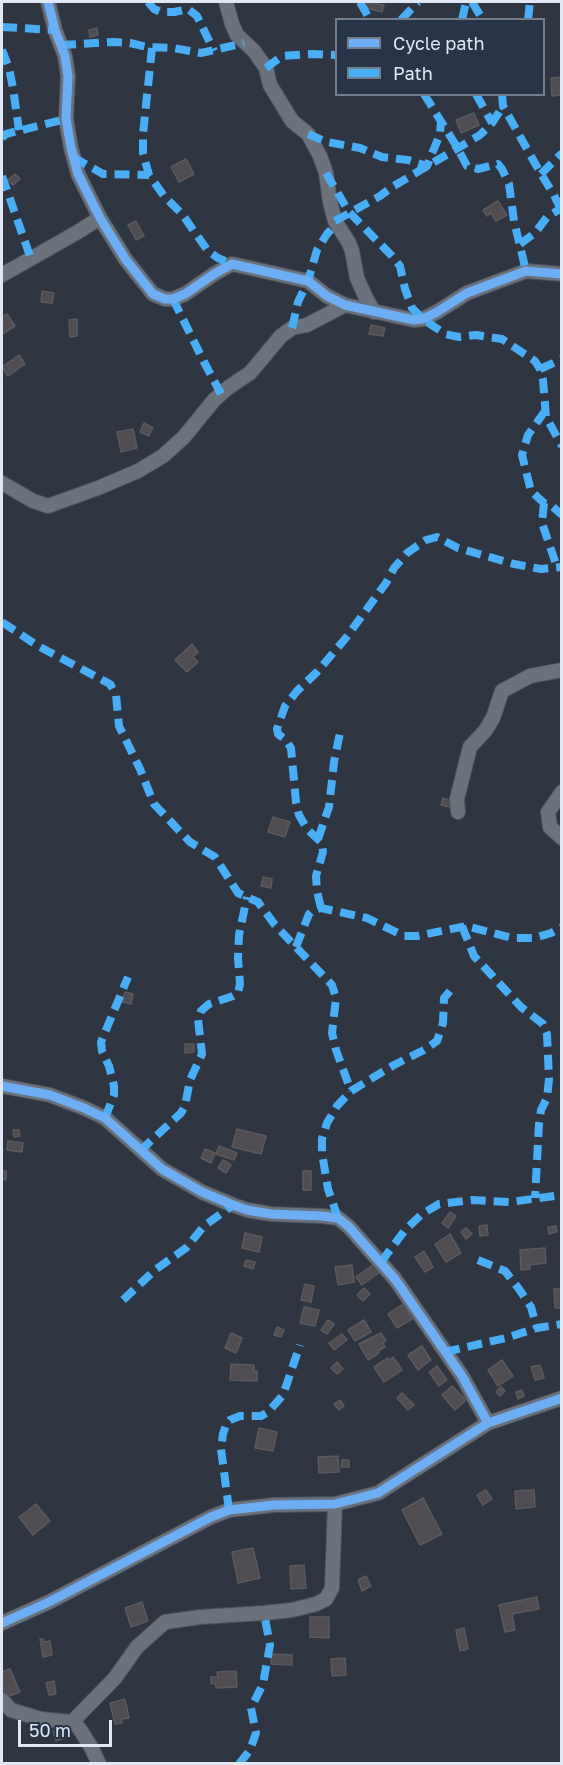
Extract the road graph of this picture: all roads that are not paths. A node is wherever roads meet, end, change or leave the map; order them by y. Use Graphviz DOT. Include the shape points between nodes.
graph roads {
  1 [pos="48,2"];
  2 [pos="226,2"];
  3 [pos="100,218"];
  4 [pos="2,274"];
  5 [pos="561,274"];
  6 [pos="345,305"];
  7 [pos="374,312"];
  8 [pos="2,483"];
  9 [pos="561,670"];
  10 [pos="561,792"];
  11 [pos="459,812"];
  12 [pos="561,838"];
  13 [pos="2,1086"];
  14 [pos="561,1398"];
  15 [pos="488,1423"];
  16 [pos="335,1504"];
  17 [pos="2,1623"];
  18 [pos="2,1700"];
  19 [pos="72,1722"];
  20 [pos="99,1764"];
  1 -- 3 [label="street" via="65,56 66,119 71,148 78,174"];
  2 -- 7 [label="street" via="237,35 266,68 270,85 292,121 308,134 320,156 334,220 349,243 357,278"];
  3 -- 4 [label="street"];
  3 -- 6 [label="street" via="153,294 173,299 232,264 308,281"];
  5 -- 7 [label="street" via="526,271 467,293 423,319"];
  6 -- 7 [label="street"];
  6 -- 8 [label="street" via="281,336 250,373 214,400 184,437 138,471 48,506"];
  9 -- 11 [label="street" via="530,676 502,691 493,718 470,747 457,799"];
  10 -- 12 [label="street" via="548,812 550,827"];
  13 -- 15 [label="street" via="50,1095 105,1118 162,1169 233,1205 271,1214 338,1218 395,1279 462,1376"];
  14 -- 15 [label="street"];
  15 -- 16 [label="street" via="378,1492"];
  16 -- 17 [label="street" via="229,1510"];
  16 -- 19 [label="street" via="332,1588 326,1599 292,1610 165,1622 137,1647 115,1678"];
  18 -- 19 [label="street" via="11,1710 41,1719"];
  19 -- 20 [label="street" via="92,1747"];
}
